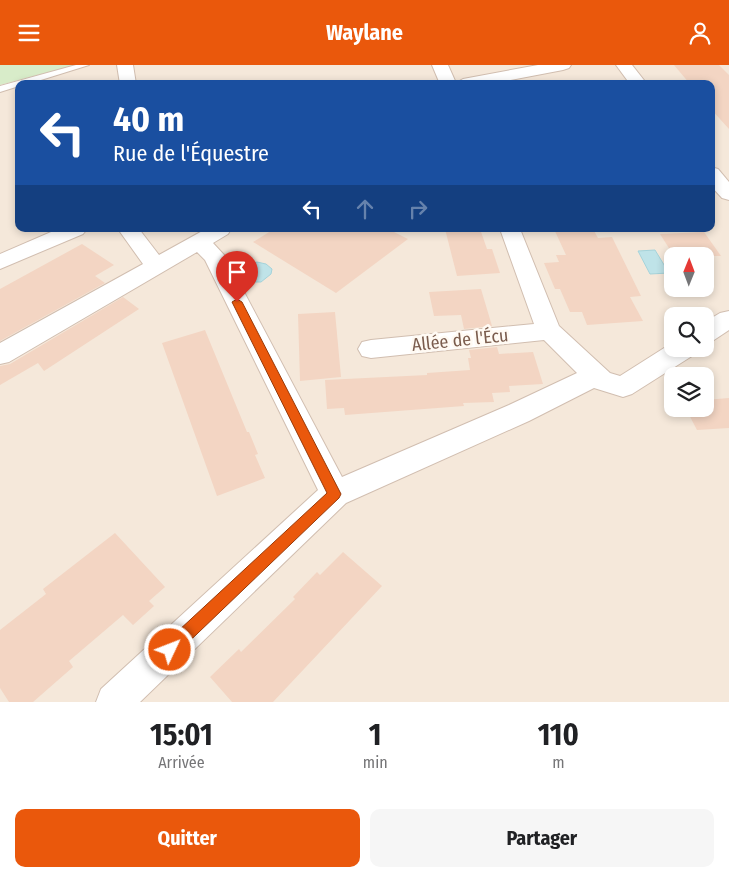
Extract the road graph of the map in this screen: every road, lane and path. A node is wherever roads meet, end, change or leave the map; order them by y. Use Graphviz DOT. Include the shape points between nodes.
graph roads {
  1 [pos="85,65"];
  2 [pos="125,65"];
  3 [pos="440,65"];
  4 [pos="563,65"];
  5 [pos="624,65"];
  6 [pos="32,80"];
  7 [pos="127,80"];
  8 [pos="446,80"];
  9 [pos="484,80"];
  10 [pos="636,80"];
  11 [pos="15,85"];
  12 [pos="0,89"];
  13 [pos="715,178"];
  14 [pos="729,194"];
  15 [pos="69,232"];
  16 [pos="130,232"];
  17 [pos="511,232"];
  18 [pos="213,233"];
  19 [pos="0,262"];
  20 [pos="156,266"];
  21 [pos="729,319"];
  22 [pos="714,328"];
  23 [pos="549,331"];
  24 [pos="371,349"];
  25 [pos="0,355"];
  26 [pos="670,357"];
  27 [pos="596,375"];
  28 [pos="335,494"];
  29 [pos="114,702"];
  1 -- 6 [label="lane"];
  2 -- 7 [label="street"];
  3 -- 8 [label="street"];
  4 -- 9 [label="street"];
  5 -- 10 [label="street"];
  11 -- 12 [label="lane"];
  13 -- 14 [label="street"];
  15 -- 19 [label="street"];
  16 -- 20 [label="street"];
  17 -- 23 [label="street"];
  18 -- 20 [label="street"];
  18 -- 28 [label="street" via="214,256"];
  20 -- 25 [label="street"];
  21 -- 22 [label="street"];
  23 -- 24 [label="street, Allée de l'Écu"];
  23 -- 27 [label="street"];
  26 -- 27 [label="street" via="623,387 601,380"];
  27 -- 28 [label="street" via="519,413"];
  28 -- 29 [label="street"];
}
